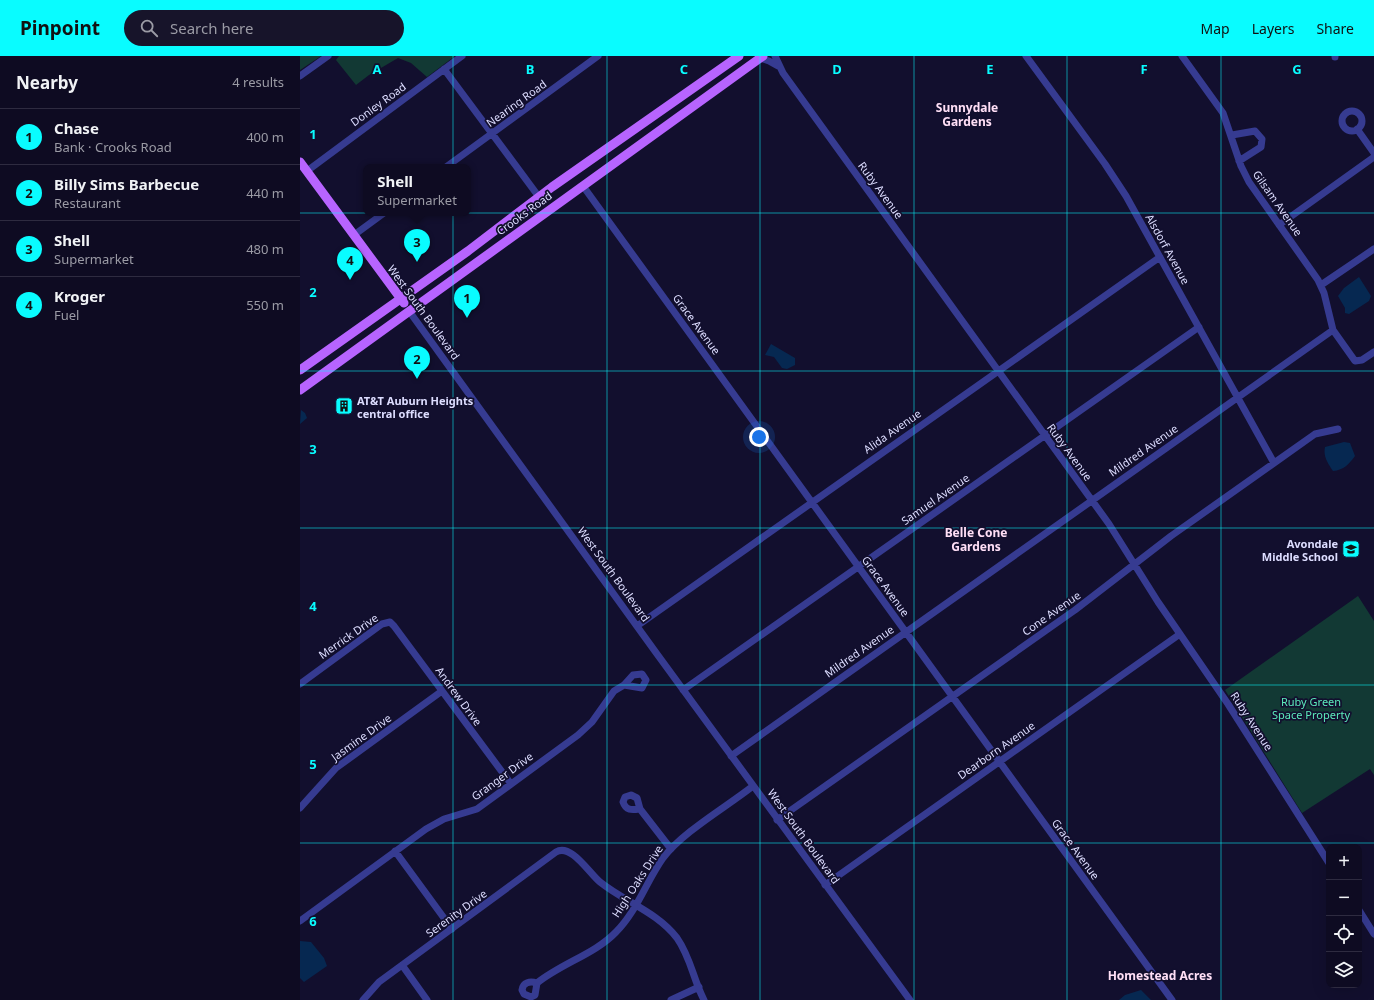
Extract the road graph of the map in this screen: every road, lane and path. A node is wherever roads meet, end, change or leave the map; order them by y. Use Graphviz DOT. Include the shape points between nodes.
graph roads {
  1 [pos="328,56"];
  2 [pos="462,56"];
  3 [pos="598,56"];
  4 [pos="739,56"];
  5 [pos="775,56"];
  6 [pos="1026,56"];
  7 [pos="1182,56"];
  8 [pos="761,57"];
  9 [pos="778,66"];
  10 [pos="444,69"];
  11 [pos="300,76"];
  12 [pos="1357,129"];
  13 [pos="492,134"];
  14 [pos="1232,135"];
  15 [pos="1374,153"];
  16 [pos="1374,157"];
  17 [pos="1239,161"];
  18 [pos="300,162"];
  19 [pos="450,164"];
  20 [pos="307,171"];
  21 [pos="576,171"];
  22 [pos="583,186"];
  23 [pos="539,197"];
  24 [pos="546,212"];
  25 [pos="380,216"];
  26 [pos="1280,225"];
  27 [pos="354,235"];
  28 [pos="1374,249"];
  29 [pos="1160,257"];
  30 [pos="428,280"];
  31 [pos="1321,285"];
  32 [pos="432,294"];
  33 [pos="401,299"];
  34 [pos="409,310"];
  35 [pos="378,315"];
  36 [pos="1199,327"];
  37 [pos="383,330"];
  38 [pos="1333,330"];
  39 [pos="1374,352"];
  40 [pos="300,370"];
  41 [pos="998,370"];
  42 [pos="300,390"];
  43 [pos="1237,397"];
  44 [pos="1338,429"];
  45 [pos="1044,435"];
  46 [pos="1274,463"];
  47 [pos="1091,500"];
  48 [pos="812,502"];
  49 [pos="1135,565"];
  50 [pos="858,567"];
  51 [pos="390,622"];
  52 [pos="637,626"];
  53 [pos="906,632"];
  54 [pos="1180,634"];
  55 [pos="300,684"];
  56 [pos="624,685"];
  57 [pos="683,690"];
  58 [pos="442,691"];
  59 [pos="952,697"];
  60 [pos="731,756"];
  61 [pos="999,761"];
  62 [pos="511,784"];
  63 [pos="753,786"];
  64 [pos="300,808"];
  65 [pos="640,809"];
  66 [pos="777,820"];
  67 [pos="671,849"];
  68 [pos="395,852"];
  69 [pos="1326,858"];
  70 [pos="825,885"];
  71 [pos="636,905"];
  72 [pos="1362,915"];
  73 [pos="300,922"];
  74 [pos="452,929"];
  75 [pos="1374,934"];
  76 [pos="402,965"];
  77 [pos="537,983"];
  78 [pos="698,987"];
  79 [pos="363,1000"];
  80 [pos="427,1000"];
  81 [pos="671,1000"];
  82 [pos="704,1000"];
  83 [pos="910,1000"];
  84 [pos="1172,1000"];
  1 -- 11 [label="street"];
  2 -- 10 [label="street, Donley Road"];
  3 -- 13 [label="street, Nearing Road"];
  4 -- 21 [label="main road, Crooks Road"];
  5 -- 9 [label="street, Ruby Avenue"];
  6 -- 29 [label="street, Alsdorf Avenue" via="1117,182"];
  7 -- 14 [label="street, Gilsam Avenue" via="1223,113"];
  8 -- 9 [label="street"];
  8 -- 22 [label="main road, Crooks Road"];
  9 -- 41 [label="street, Ruby Avenue"];
  10 -- 13 [label="street"];
  10 -- 20 [label="street, Donley Road"];
  12 -- 15 [label="street"];
  13 -- 19 [label="street, Nearing Road"];
  13 -- 23 [label="street"];
  14 -- 17 [label="street, Gilsam Avenue"];
  14 -- 17 [label="street" via="1255,132 1262,139 1258,151"];
  16 -- 26 [label="street"];
  17 -- 26 [label="street, Gilsam Avenue" via="1249,182"];
  18 -- 20 [label="main road, West South Boulevard"];
  20 -- 27 [label="main road, West South Boulevard"];
  21 -- 22 [label="main road" via="575,180"];
  21 -- 23 [label="main road, Crooks Road"];
  22 -- 24 [label="main road, Crooks Road"];
  22 -- 48 [label="street, Grace Avenue"];
  23 -- 24 [label="main road" via="547,205"];
  23 -- 30 [label="main road, Crooks Road"];
  24 -- 32 [label="main road, Crooks Road"];
  25 -- 27 [label="street"];
  26 -- 31 [label="street, Gilsam Avenue"];
  27 -- 33 [label="main road, West South Boulevard"];
  28 -- 31 [label="street"];
  29 -- 36 [label="street, Alsdorf Avenue"];
  29 -- 41 [label="street, Alida Avenue"];
  30 -- 32 [label="main road" via="427,287"];
  30 -- 33 [label="main road, Crooks Road"];
  31 -- 38 [label="street, Gilsam Avenue"];
  32 -- 34 [label="main road, Crooks Road"];
  33 -- 34 [label="main road, West South Boulevard"];
  33 -- 35 [label="main road, Crooks Road"];
  34 -- 37 [label="main road, Crooks Road"];
  34 -- 52 [label="street, West South Boulevard"];
  35 -- 37 [label="main road" via="384,323"];
  35 -- 40 [label="main road, Crooks Road"];
  36 -- 43 [label="street, Alsdorf Avenue"];
  36 -- 45 [label="street, Samuel Avenue"];
  37 -- 42 [label="main road, Crooks Road"];
  38 -- 39 [label="street, Gilsam Avenue" via="1353,359 1362,360"];
  38 -- 43 [label="street, Mildred Avenue"];
  41 -- 45 [label="street, Ruby Avenue"];
  41 -- 48 [label="street, Alida Avenue"];
  43 -- 46 [label="street, Alsdorf Avenue"];
  43 -- 47 [label="street, Mildred Avenue"];
  44 -- 46 [label="street, Cone Avenue" via="1315,434"];
  45 -- 47 [label="street, Ruby Avenue"];
  45 -- 50 [label="street, Samuel Avenue"];
  46 -- 49 [label="street, Cone Avenue" via="1171,536"];
  47 -- 49 [label="street, Ruby Avenue"];
  47 -- 53 [label="street, Mildred Avenue"];
  48 -- 50 [label="street, Grace Avenue"];
  48 -- 52 [label="street, Alida Avenue"];
  49 -- 54 [label="street, Ruby Avenue"];
  49 -- 59 [label="street, Cone Avenue"];
  50 -- 53 [label="street, Grace Avenue"];
  50 -- 57 [label="street, Samuel Avenue"];
  51 -- 55 [label="street, Merrick Drive" via="382,624"];
  51 -- 58 [label="street, Andrew Drive"];
  52 -- 57 [label="street, West South Boulevard"];
  53 -- 59 [label="street, Grace Avenue"];
  53 -- 60 [label="street, Mildred Avenue"];
  54 -- 61 [label="street, Dearborn Avenue"];
  54 -- 69 [label="street, Ruby Avenue" via="1228,704"];
  56 -- 62 [label="street, Granger Drive" via="614,691 583,731"];
  57 -- 60 [label="street, West South Boulevard"];
  58 -- 62 [label="street, Andrew Drive"];
  58 -- 64 [label="street, Jasmine Drive" via="336,768"];
  59 -- 61 [label="street, Grace Avenue"];
  59 -- 66 [label="street, Cone Avenue"];
  60 -- 63 [label="street, West South Boulevard"];
  61 -- 70 [label="street, Dearborn Avenue"];
  61 -- 84 [label="street, Grace Avenue"];
  62 -- 68 [label="street, Granger Drive" via="477,809 432,825"];
  63 -- 66 [label="street, West South Boulevard"];
  63 -- 67 [label="street, High Oaks Drive"];
  65 -- 67 [label="street"];
  66 -- 70 [label="street, West South Boulevard"];
  67 -- 71 [label="street, High Oaks Drive" via="659,864"];
  68 -- 73 [label="street, Granger Drive"];
  68 -- 74 [label="street"];
  70 -- 83 [label="street, West South Boulevard"];
  71 -- 74 [label="street, Serenity Drive" via="600,882 566,850 556,852"];
  71 -- 77 [label="street, High Oaks Drive" via="622,926 605,942 556,969"];
  71 -- 78 [label="street" via="654,916 675,937 690,961"];
  72 -- 75 [label="street"];
  74 -- 76 [label="street, Serenity Drive"];
  76 -- 79 [label="street, Serenity Drive" via="374,986"];
  76 -- 80 [label="street"];
  78 -- 81 [label="street"];
  78 -- 82 [label="street"];
}
